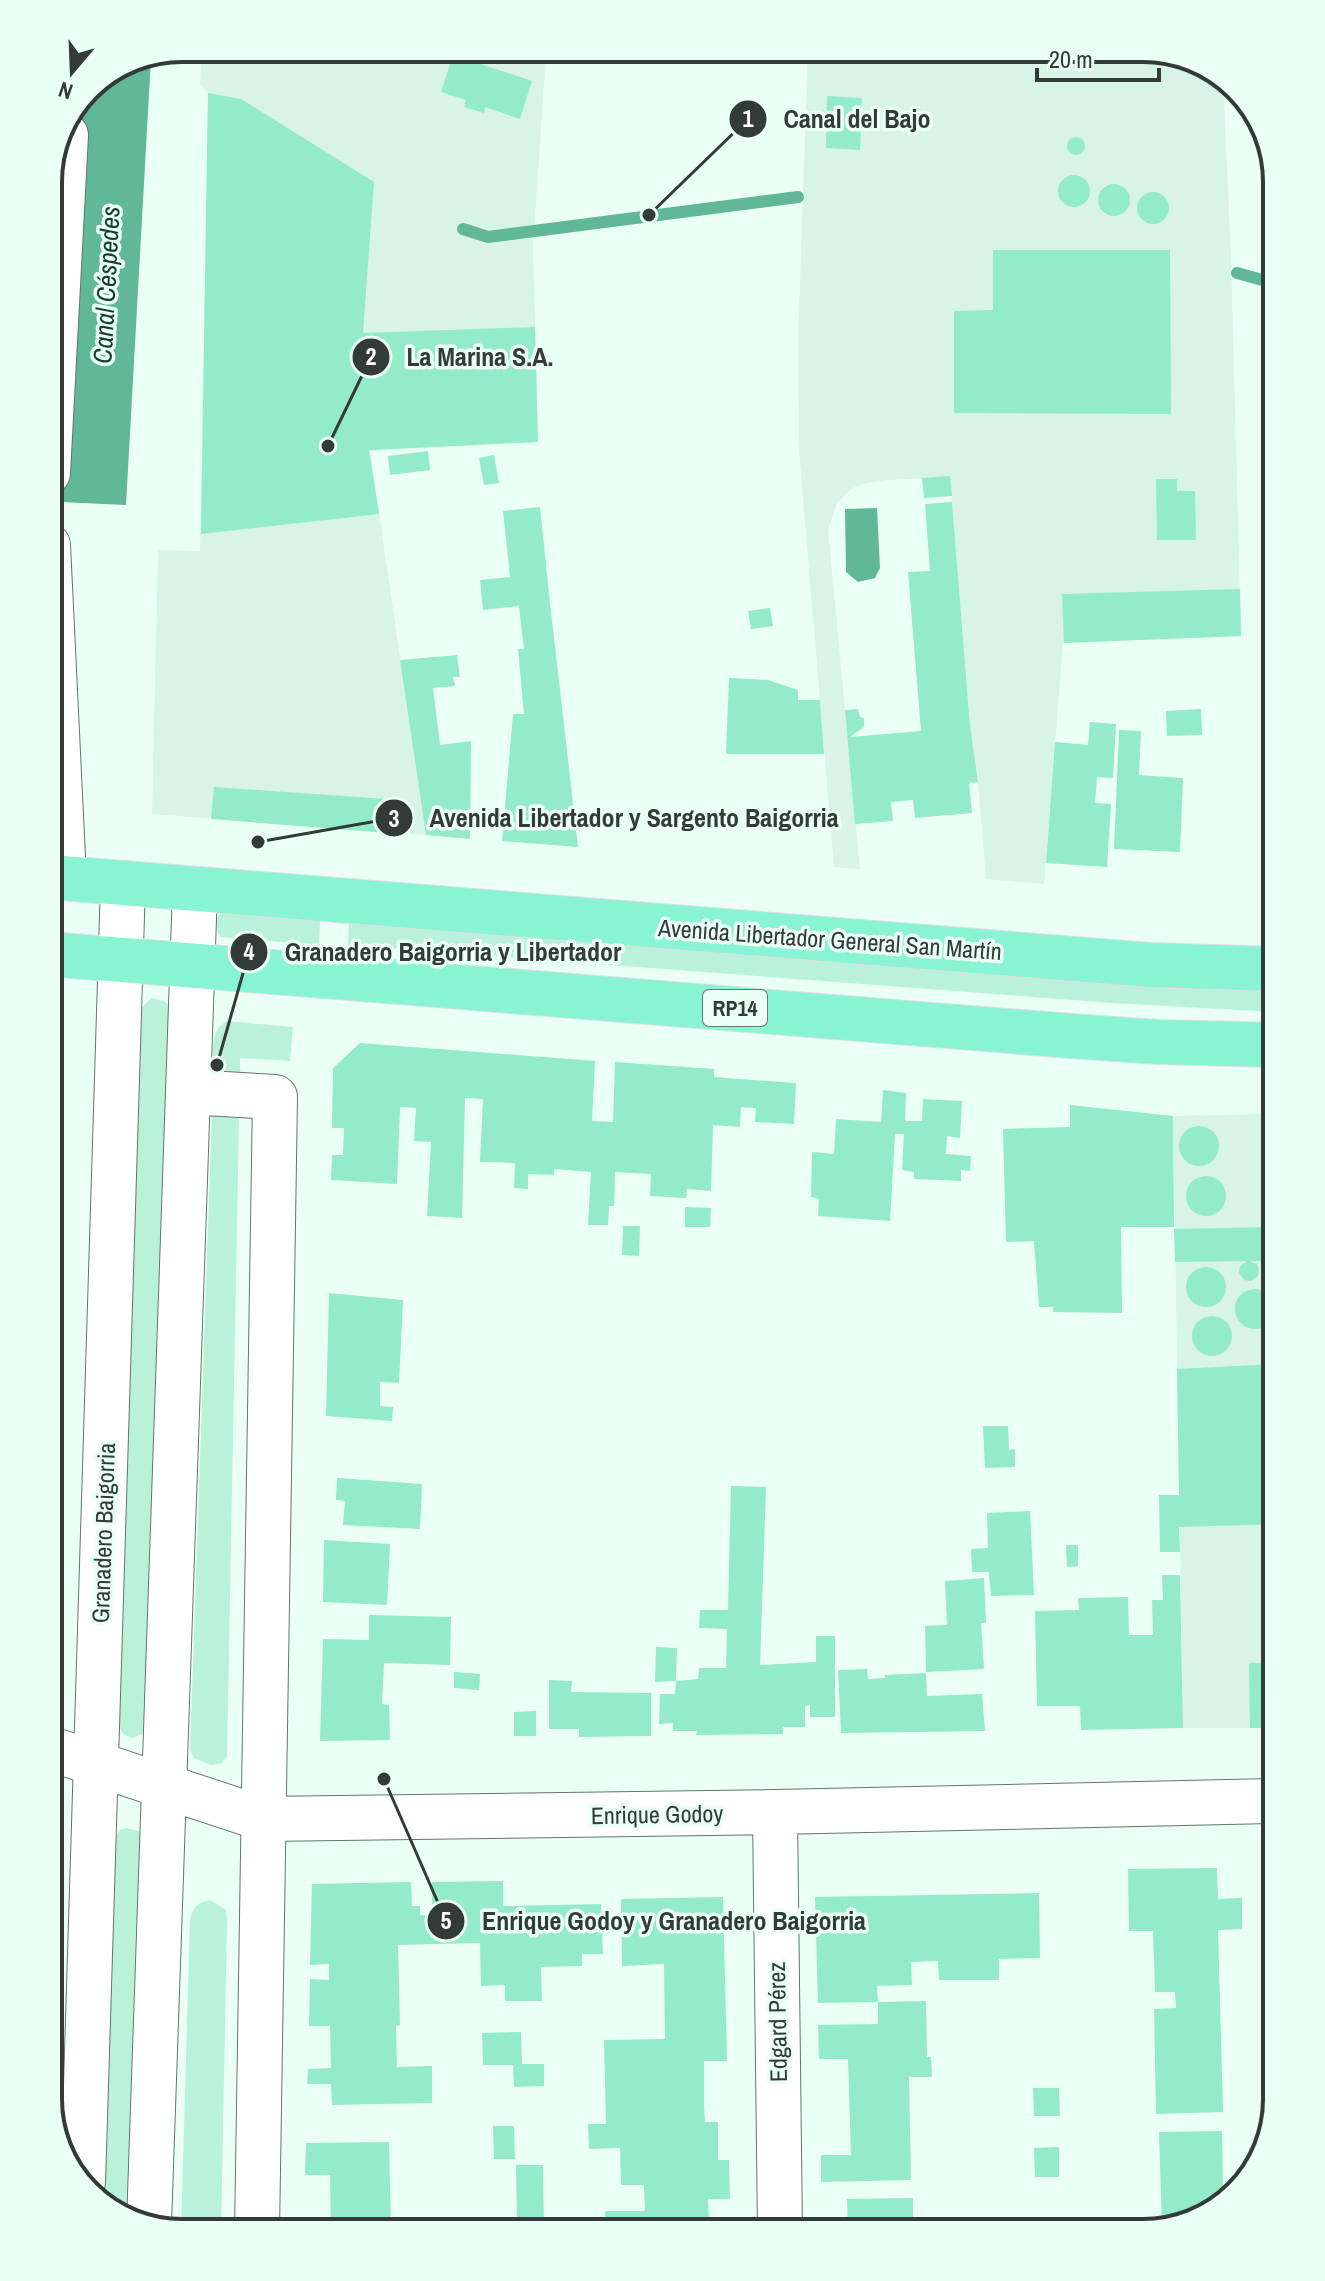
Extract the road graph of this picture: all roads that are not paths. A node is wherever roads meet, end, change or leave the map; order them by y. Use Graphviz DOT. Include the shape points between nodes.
graph roads {
  1 [pos="65,158"];
  2 [pos="62,210"];
  3 [pos="62,878"];
  4 [pos="123,883"];
  5 [pos="195,889"];
  6 [pos="62,955"];
  7 [pos="122,960"];
  8 [pos="192,966"];
  9 [pos="1263,969"];
  10 [pos="1263,1045"];
  11 [pos="188,1092"];
  12 [pos="62,1753"];
  13 [pos="96,1764"];
  14 [pos="164,1786"];
  15 [pos="1263,1801"];
  16 [pos="775,1812"];
  17 [pos="264,1819"];
  18 [pos="83,2168"];
  19 [pos="149,2215"];
  20 [pos="257,2219"];
  21 [pos="780,2219"];
  1 -- 2 [label="street"];
  3 -- 4 [label="main road, Avenida Libertador General San Martín"];
  4 -- 5 [label="main road, Avenida Libertador General San Martín"];
  4 -- 7 [label="street, Granadero Baigorria"];
  5 -- 8 [label="street"];
  5 -- 9 [label="main road, Avenida Libertador General San Martín" via="1151,965"];
  6 -- 7 [label="main road, RP14"];
  7 -- 8 [label="main road, RP14"];
  7 -- 13 [label="street, Granadero Baigorria"];
  8 -- 10 [label="main road, RP14" via="1071,1036"];
  8 -- 11 [label="street"];
  11 -- 14 [label="street"];
  11 -- 17 [label="street" via="275,1097"];
  12 -- 13 [label="street, Enrique Godoy"];
  13 -- 14 [label="street, Enrique Godoy"];
  13 -- 18 [label="street, Granadero Baigorria"];
  14 -- 17 [label="street, Enrique Godoy"];
  14 -- 19 [label="street"];
  15 -- 16 [label="street, Enrique Godoy"];
  16 -- 17 [label="street, Enrique Godoy"];
  16 -- 21 [label="street, Edgard Pérez"];
  17 -- 20 [label="street"];
}
